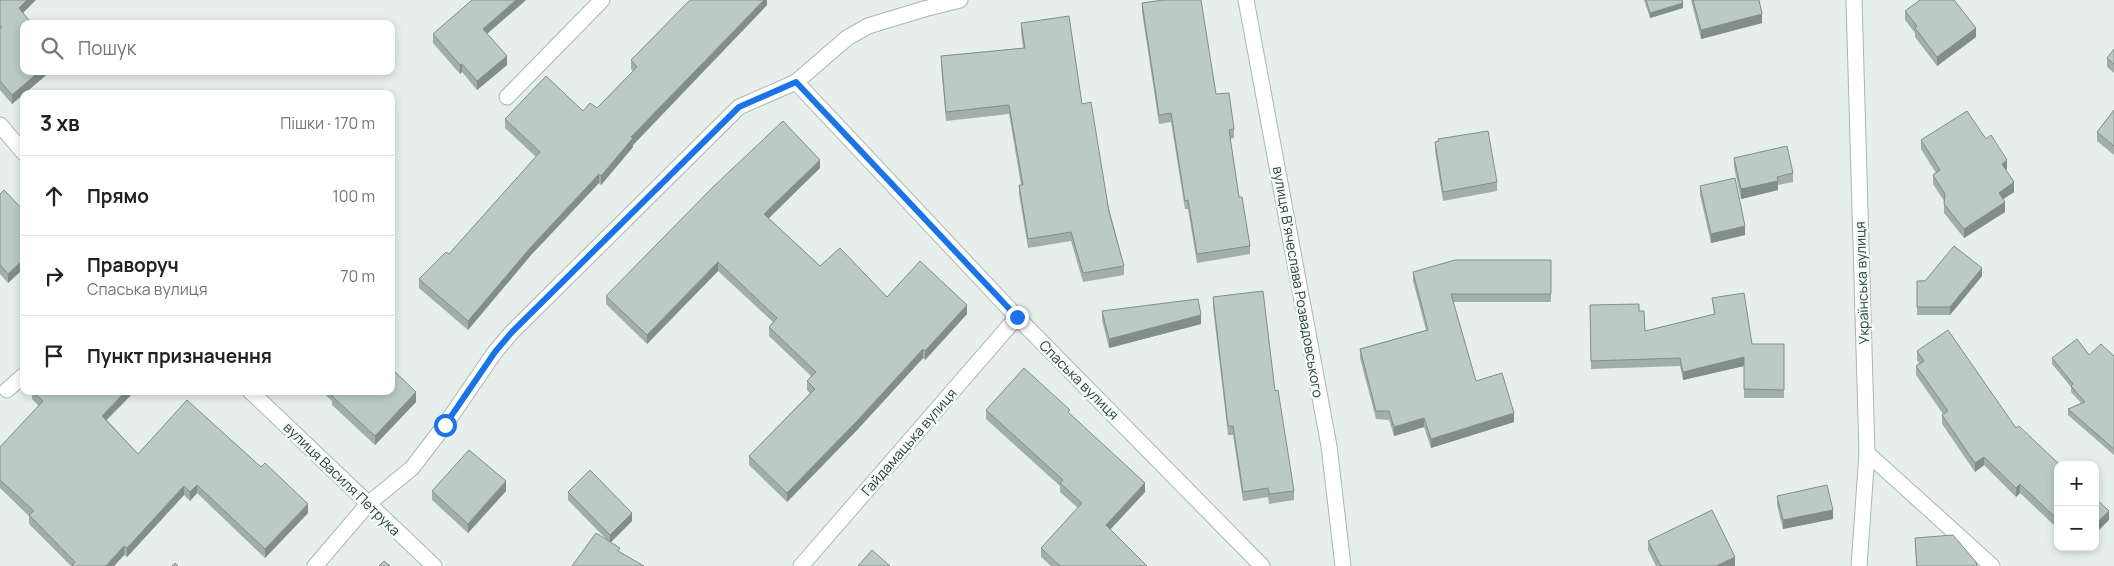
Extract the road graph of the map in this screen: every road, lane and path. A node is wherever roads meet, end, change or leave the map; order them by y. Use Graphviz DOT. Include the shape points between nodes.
graph roads {
  1 [pos="602,0"];
  2 [pos="960,0"];
  3 [pos="1246,0"];
  4 [pos="1854,0"];
  5 [pos="796,82"];
  6 [pos="507,96"];
  7 [pos="0,125"];
  8 [pos="20,148"];
  9 [pos="1017,317"];
  10 [pos="20,379"];
  11 [pos="7,390"];
  12 [pos="254,395"];
  13 [pos="1867,453"];
  14 [pos="368,504"];
  15 [pos="315,566"];
  16 [pos="434,566"];
  17 [pos="801,566"];
  18 [pos="1262,566"];
  19 [pos="1343,566"];
  20 [pos="1859,566"];
  21 [pos="1992,566"];
  1 -- 6 [label="street"];
  2 -- 5 [label="street" via="868,26 847,38"];
  3 -- 19 [label="street, вулиця Вʼячеслава Розвадовського" via="1328,446"];
  4 -- 13 [label="street, Українська вулиця"];
  5 -- 9 [label="street, Спаська вулиця"];
  5 -- 14 [label="street" via="739,107 512,332 412,468"];
  7 -- 8 [label="street"];
  9 -- 17 [label="street, Гайдамацька вулиця"];
  9 -- 18 [label="street, Спаська вулиця"];
  10 -- 11 [label="street"];
  12 -- 14 [label="street, вулиця Василя Петрука"];
  13 -- 20 [label="street, Українська вулиця"];
  13 -- 21 [label="street"];
  14 -- 15 [label="street"];
  14 -- 16 [label="street, вулиця Василя Петрука"];
}
